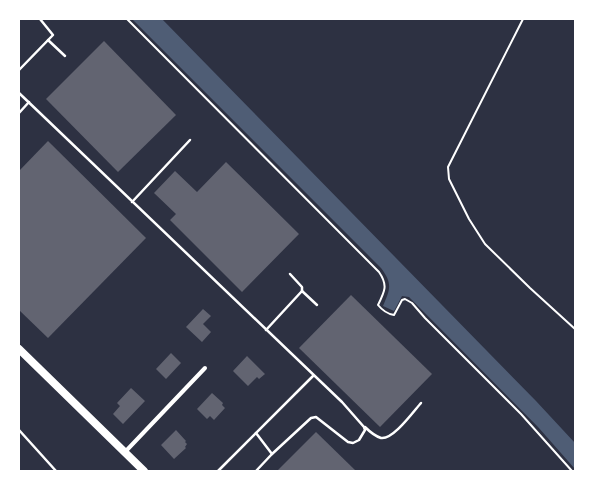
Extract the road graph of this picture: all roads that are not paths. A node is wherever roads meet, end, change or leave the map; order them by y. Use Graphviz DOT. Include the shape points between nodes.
graph roads {
  1 [pos="40,19"];
  2 [pos="48,40"];
  3 [pos="65,56"];
  4 [pos="19,70"];
  5 [pos="19,93"];
  6 [pos="29,102"];
  7 [pos="19,113"];
  8 [pos="190,140"];
  9 [pos="132,202"];
  10 [pos="290,274"];
  11 [pos="302,292"];
  12 [pos="317,305"];
  13 [pos="266,330"];
  14 [pos="19,349"];
  15 [pos="205,368"];
  16 [pos="313,376"];
  17 [pos="421,403"];
  18 [pos="364,427"];
  19 [pos="19,430"];
  20 [pos="256,433"];
  21 [pos="124,452"];
  22 [pos="272,454"];
  23 [pos="56,471"];
  24 [pos="144,471"];
  25 [pos="218,471"];
  26 [pos="256,471"];
  1 -- 2 [label="lane" via="53,35"];
  2 -- 3 [label="lane"];
  2 -- 4 [label="lane"];
  5 -- 6 [label="lane"];
  6 -- 7 [label="lane"];
  6 -- 9 [label="lane"];
  8 -- 9 [label="lane"];
  9 -- 13 [label="lane"];
  10 -- 11 [label="lane" via="302,287"];
  11 -- 12 [label="lane"];
  11 -- 13 [label="lane"];
  13 -- 16 [label="lane"];
  14 -- 21 [label="main road"];
  15 -- 21 [label="street"];
  16 -- 18 [label="lane" via="342,402"];
  16 -- 20 [label="lane"];
  17 -- 18 [label="lane" via="387,438 377,437"];
  18 -- 22 [label="lane" via="365,430 359,440 353,443 348,442 316,417 311,418"];
  19 -- 23 [label="lane"];
  20 -- 22 [label="lane"];
  20 -- 25 [label="lane"];
  21 -- 24 [label="main road"];
  22 -- 26 [label="lane"];
}
